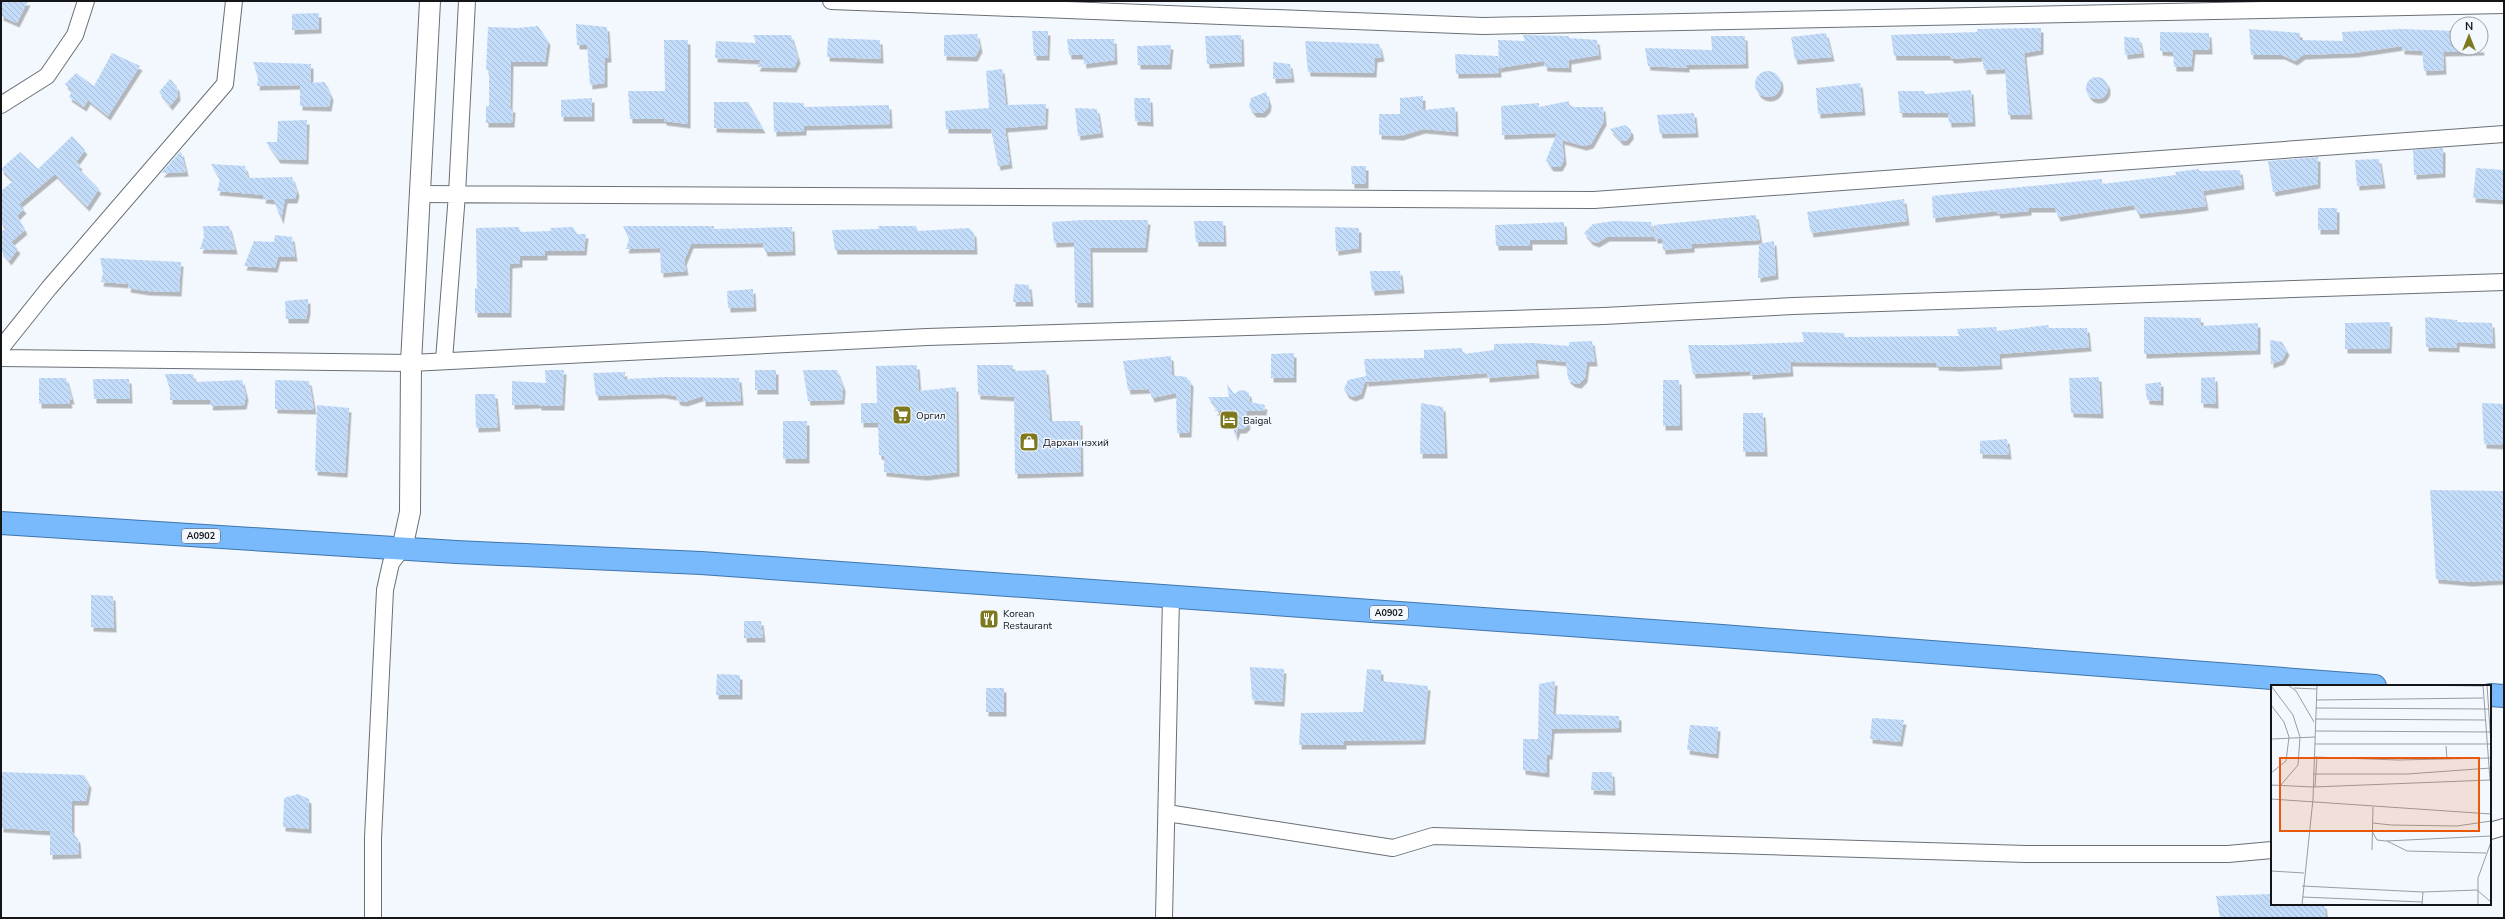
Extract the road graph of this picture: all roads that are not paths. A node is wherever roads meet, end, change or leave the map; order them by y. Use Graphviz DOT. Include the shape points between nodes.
graph roads {
  1 [pos="86,1"];
  2 [pos="234,1"];
  3 [pos="430,1"];
  4 [pos="468,1"];
  5 [pos="831,1"];
  6 [pos="2504,5"];
  7 [pos="2102,7"];
  8 [pos="1,106"];
  9 [pos="2504,134"];
  10 [pos="420,194"];
  11 [pos="457,194"];
  12 [pos="2504,282"];
  13 [pos="1,348"];
  14 [pos="1,358"];
  15 [pos="444,360"];
  16 [pos="411,363"];
  17 [pos="1,523"];
  18 [pos="402,549"];
  19 [pos="1171,597"];
  20 [pos="2362,685"];
  21 [pos="2491,695"];
  22 [pos="2504,696"];
  23 [pos="1167,812"];
  24 [pos="2504,827"];
  25 [pos="2491,831"];
  26 [pos="2271,850"];
  27 [pos="373,918"];
  28 [pos="1164,918"];
  1 -- 8 [label="street" via="75,35 47,76"];
  2 -- 13 [label="street" via="225,84 49,288"];
  3 -- 10 [label="street"];
  4 -- 11 [label="street"];
  5 -- 7 [label="street" via="1483,26"];
  6 -- 7 [label="street"];
  9 -- 11 [label="street" via="1594,200"];
  10 -- 11 [label="street"];
  10 -- 16 [label="street"];
  11 -- 15 [label="street"];
  12 -- 15 [label="street" via="1793,306 1604,316 927,337"];
  14 -- 16 [label="street"];
  15 -- 16 [label="street"];
  16 -- 18 [label="street" via="410,512"];
  17 -- 18 [label="highway, A0902"];
  18 -- 19 [label="highway, A0902" via="701,563"];
  18 -- 27 [label="street" via="390,563 385,590 373,838"];
  19 -- 20 [label="highway, A0902" via="1714,635"];
  19 -- 23 [label="street"];
  21 -- 22 [label="highway"];
  23 -- 26 [label="street" via="1392,848 1433,836 2026,854 2228,854"];
  23 -- 28 [label="street"];
  24 -- 25 [label="street"];
}
